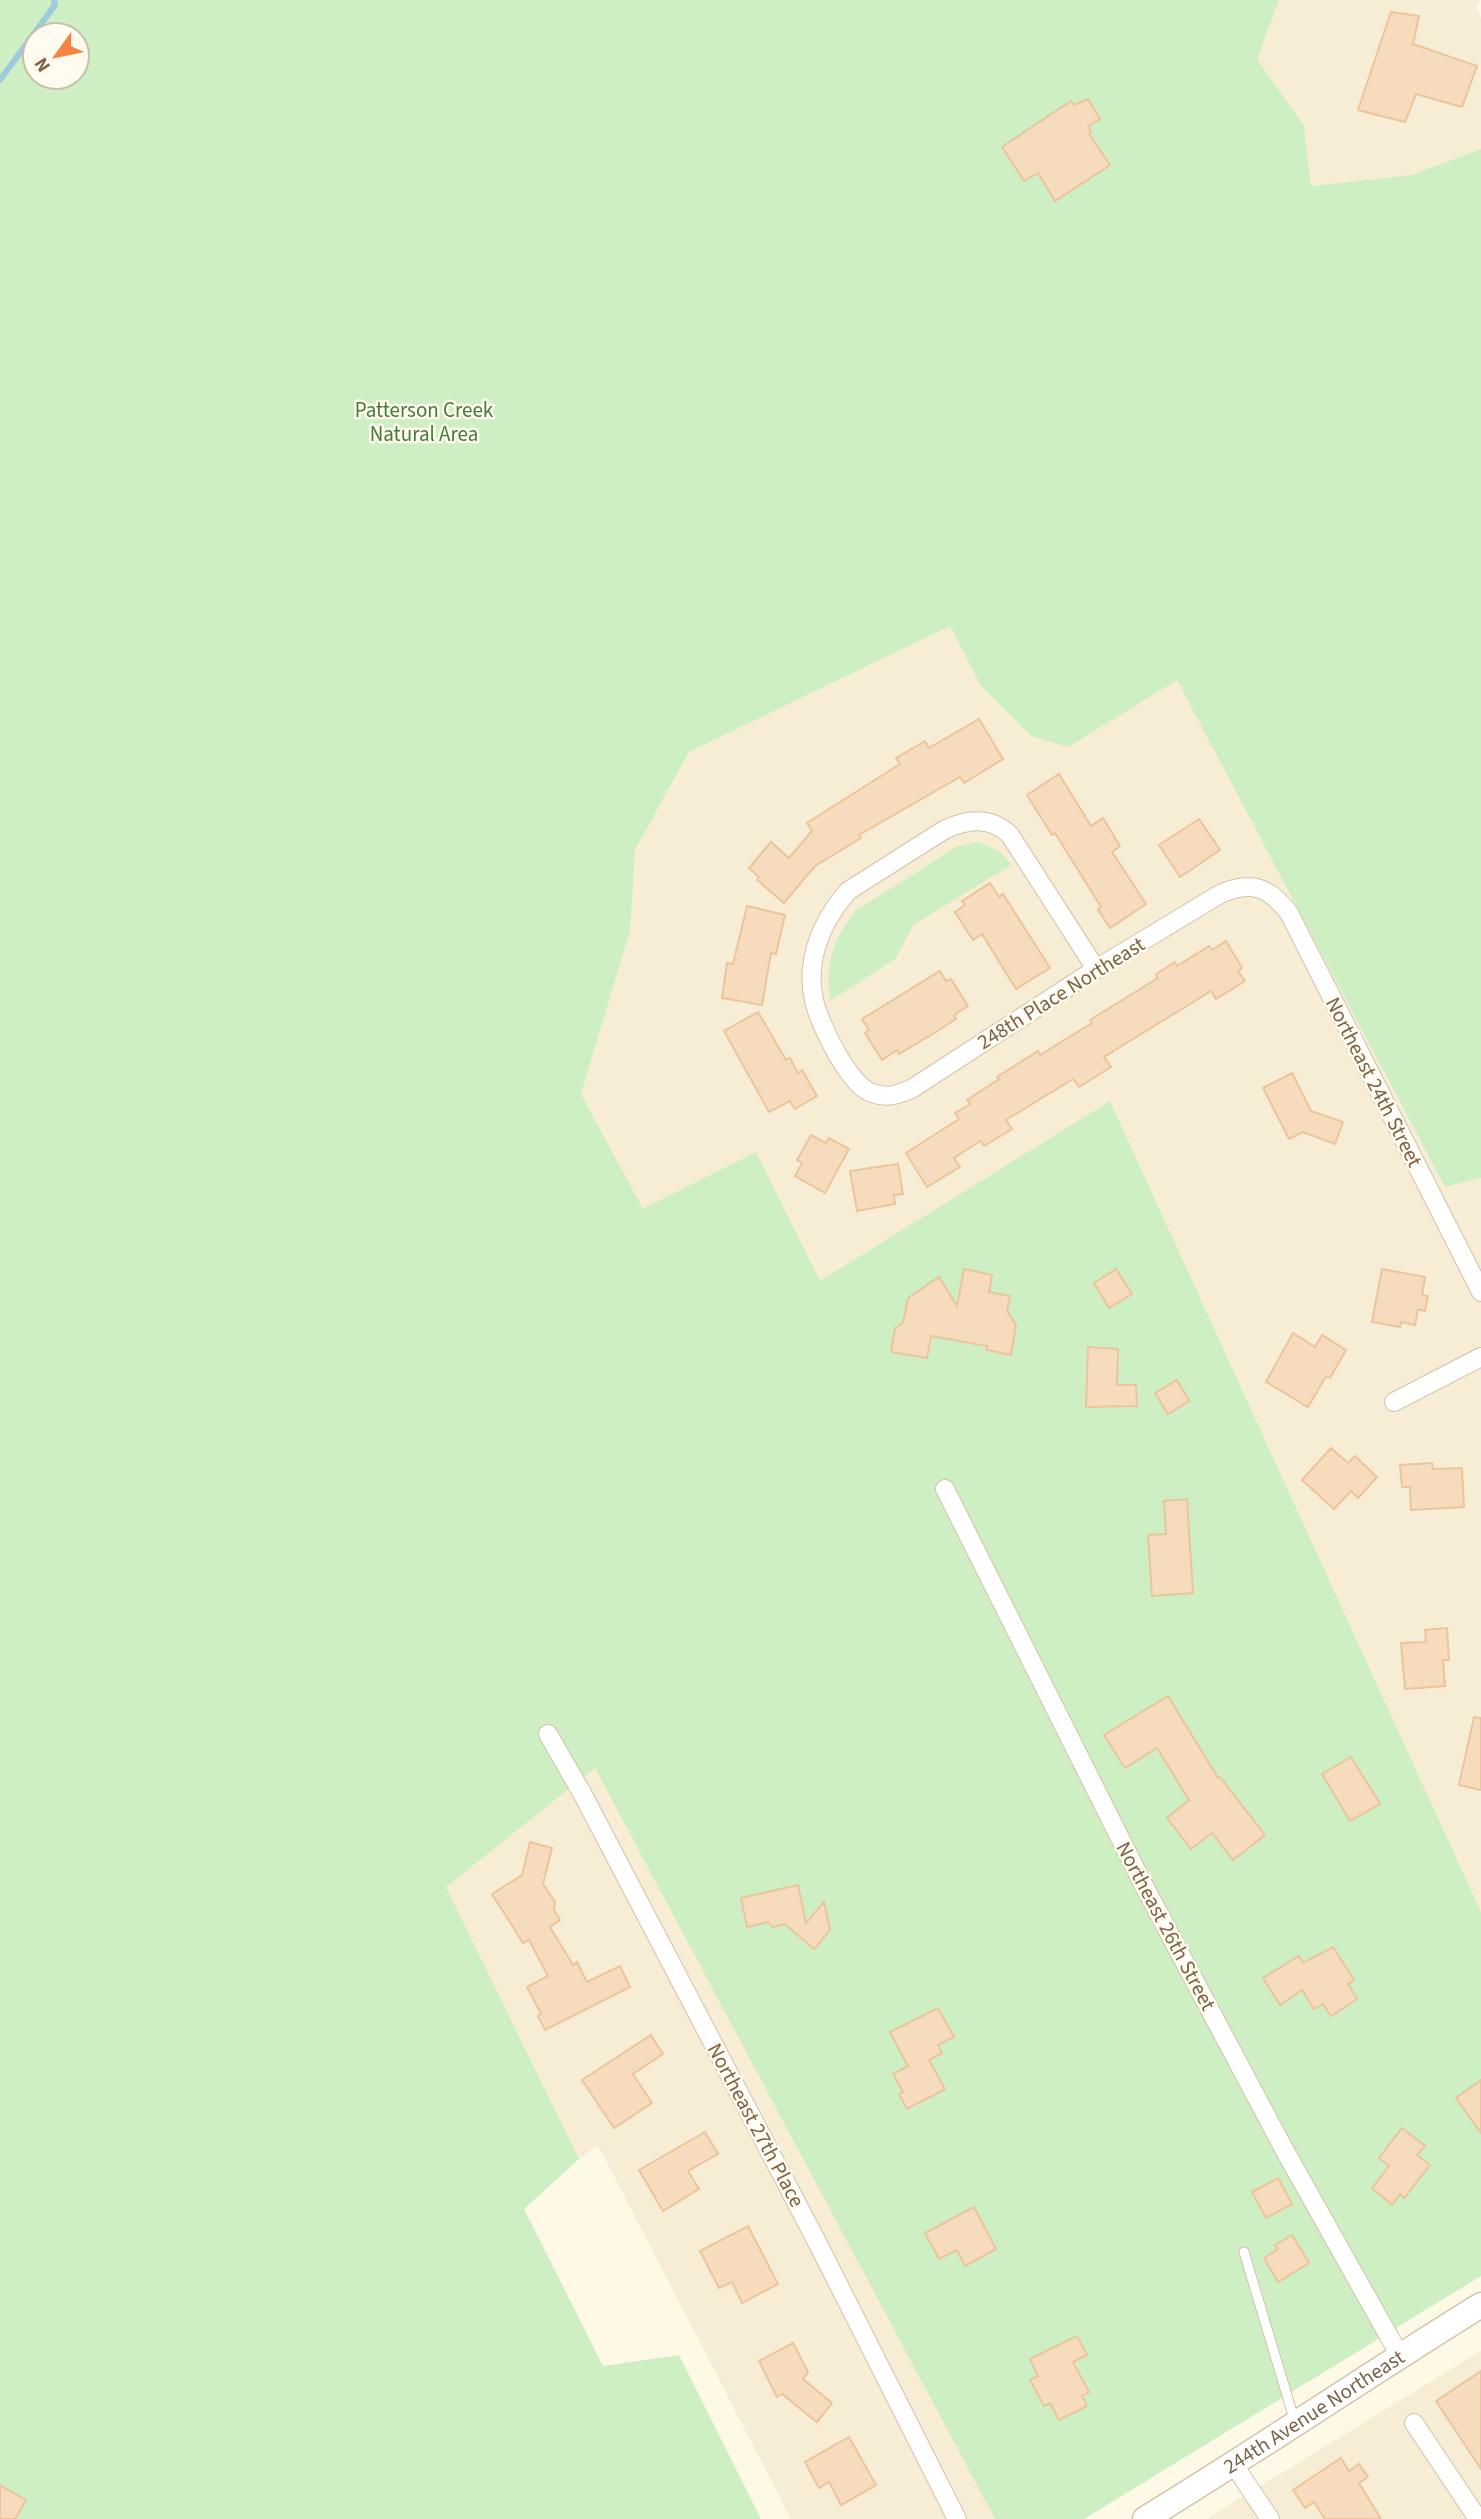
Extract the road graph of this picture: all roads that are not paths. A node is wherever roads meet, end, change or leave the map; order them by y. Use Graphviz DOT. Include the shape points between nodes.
graph roads {
  1 [pos="1252,887"];
  2 [pos="1096,969"];
  3 [pos="1481,1292"];
  4 [pos="1481,1357"];
  5 [pos="1394,1402"];
  6 [pos="945,1489"];
  7 [pos="548,1734"];
  8 [pos="1244,2252"];
  9 [pos="1481,2305"];
  10 [pos="1400,2356"];
  11 [pos="1414,2423"];
  12 [pos="1295,2424"];
  13 [pos="1234,2465"];
  14 [pos="957,2519"];
  15 [pos="1145,2519"];
  16 [pos="1270,2519"];
  17 [pos="1478,2519"];
  1 -- 2 [label="street, 248th Place Northeast" via="1238,886 1220,894"];
  1 -- 3 [label="street, Northeast 24th Street" via="1266,891 1289,914"];
  2 -- 2 [label="street, 248th Place Northeast" via="1010,835 988,822 965,821 848,891 823,926 811,969 820,1019 850,1075 870,1093 897,1095"];
  4 -- 5 [label="street"];
  6 -- 10 [label="street, Northeast 26th Street" via="1155,1905"];
  7 -- 14 [label="street, Northeast 27th Place" via="817,2242"];
  8 -- 12 [label="lane"];
  9 -- 10 [label="street, 244th Avenue Northeast"];
  10 -- 12 [label="street, 244th Avenue Northeast"];
  11 -- 17 [label="street"];
  12 -- 13 [label="street, 244th Avenue Northeast"];
  13 -- 15 [label="street, 244th Avenue Northeast"];
  13 -- 16 [label="street"];
}
